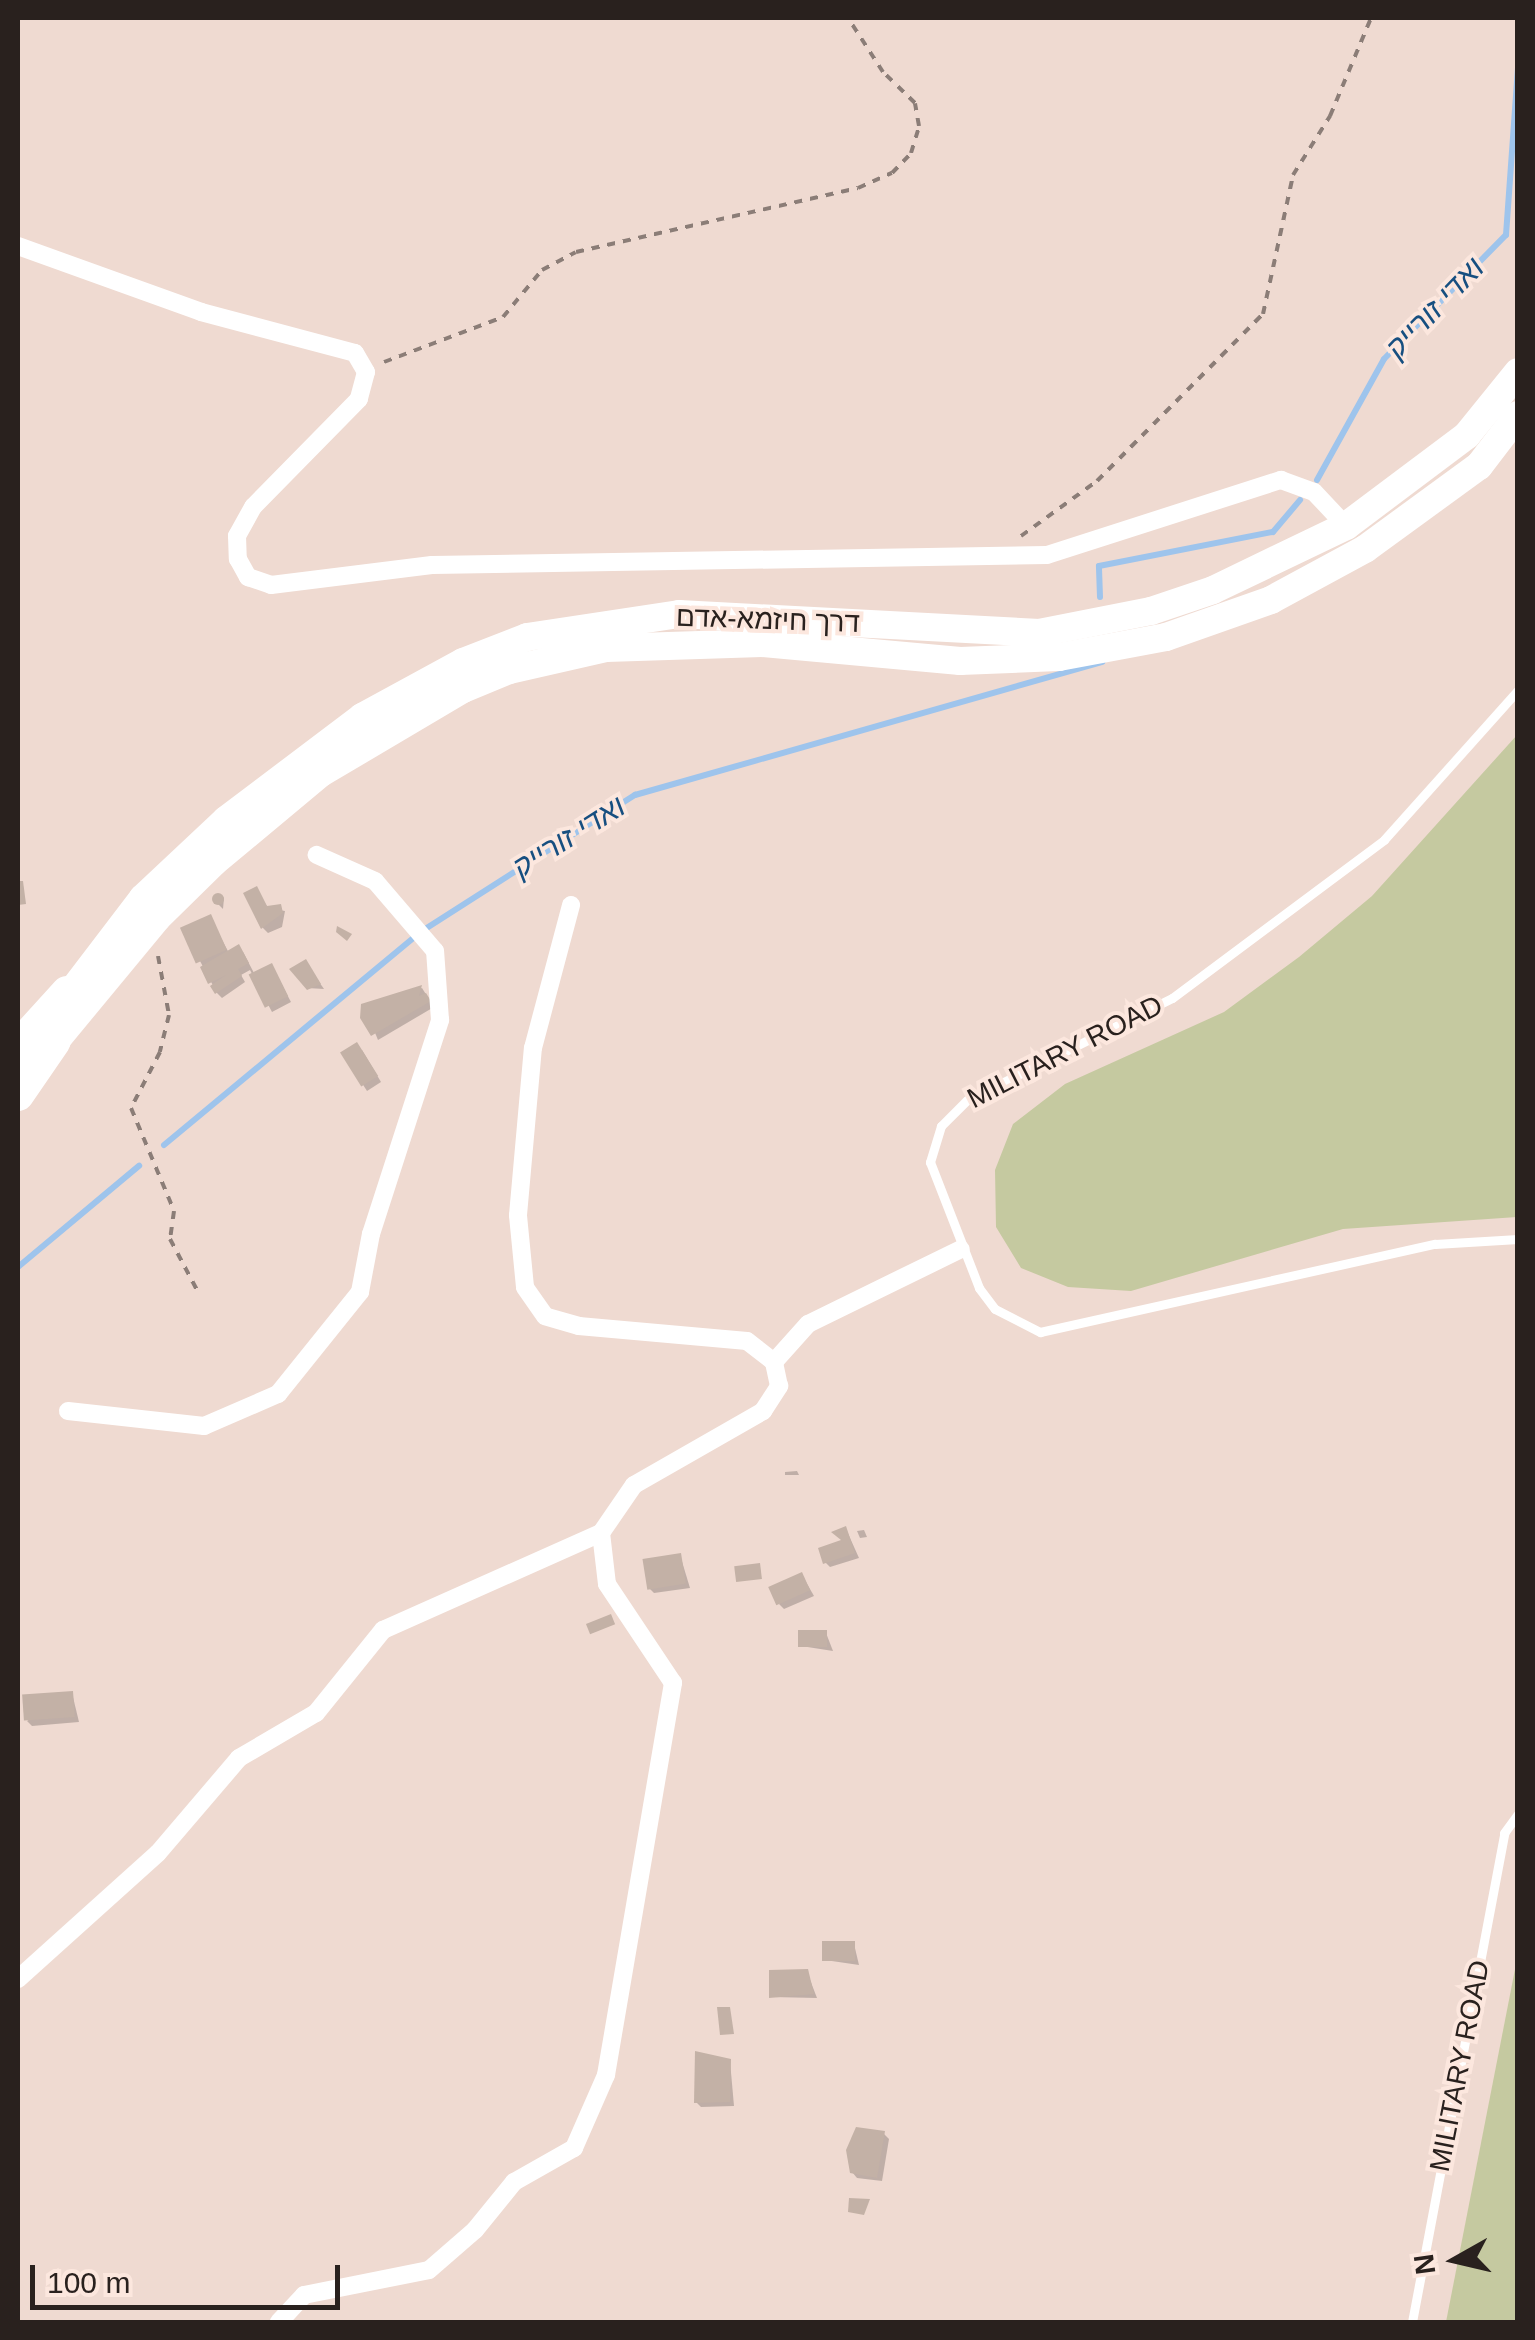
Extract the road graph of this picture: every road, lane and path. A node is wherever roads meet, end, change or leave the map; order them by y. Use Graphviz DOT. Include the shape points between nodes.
graph roads {
  1 [pos="848,18"];
  2 [pos="1371,18"];
  3 [pos="18,246"];
  4 [pos="366,372"];
  5 [pos="1518,372"];
  6 [pos="1518,415"];
  7 [pos="1346,526"];
  8 [pos="987,557"];
  9 [pos="1518,690"];
  10 [pos="317,855"];
  11 [pos="571,904"];
  12 [pos="158,956"];
  13 [pos="67,992"];
  14 [pos="55,1041"];
  15 [pos="18,1046"];
  16 [pos="18,1062"];
  17 [pos="18,1092"];
  18 [pos="1518,1239"];
  19 [pos="961,1250"];
  20 [pos="197,1290"];
  21 [pos="774,1362"];
  22 [pos="68,1411"];
  23 [pos="601,1533"];
  24 [pos="1518,1814"];
  25 [pos="18,1979"];
  26 [pos="279,2322"];
  27 [pos="1412,2322"];
  1 -- 4 [label="path" via="883,72 915,103 919,126 912,154 892,173 858,188 670,236 576,252 542,270 502,317"];
  2 -- 8 [label="path" via="1330,116 1294,175 1263,314 1097,481"];
  3 -- 4 [label="street" via="201,312 340,347 356,353"];
  4 -- 8 [label="street" via="359,399 244,522 236,536 248,576 271,585 432,565"];
  5 -- 7 [label="main road, דרך חיזמא-אדם" via="1467,435"];
  6 -- 14 [label="main road, דרך חיזמא-אדם" via="1479,466 1366,550 1271,600 1166,636 1059,658 960,661 686,642 606,648 508,670 416,714 321,773 157,918"];
  7 -- 8 [label="street" via="1314,492 1281,480 1047,555"];
  7 -- 13 [label="main road, דרך חיזמא-אדם" via="1213,590 1039,634 680,614 528,637 422,684 314,751 143,898"];
  9 -- 19 [label="lane, MILITARY ROAD" via="1369,851 1172,998 954,1111 940,1126 930,1162"];
  10 -- 22 [label="street" via="375,882 435,950 440,1020 370,1234 360,1292 278,1394 204,1426"];
  11 -- 21 [label="street" via="533,1048 518,1216 525,1287 545,1316 579,1326 747,1341"];
  12 -- 20 [label="path" via="169,1016 160,1052 131,1108 174,1211 170,1239"];
  13 -- 15 [label="highway"];
  13 -- 16 [label="main road, דרך חיזמא-אדם"];
  14 -- 17 [label="highway"];
  18 -- 19 [label="lane, MILITARY ROAD" via="1435,1244 1040,1332 995,1309"];
  19 -- 21 [label="street" via="808,1324"];
  21 -- 23 [label="street" via="779,1386 763,1411 634,1484"];
  23 -- 25 [label="street" via="383,1630 316,1712 238,1758 158,1854"];
  23 -- 26 [label="street" via="607,1584 674,1683 606,2074 574,2148 514,2182 430,2270 304,2295"];
  24 -- 27 [label="lane, MILITARY ROAD" via="1504,1833"];
}
